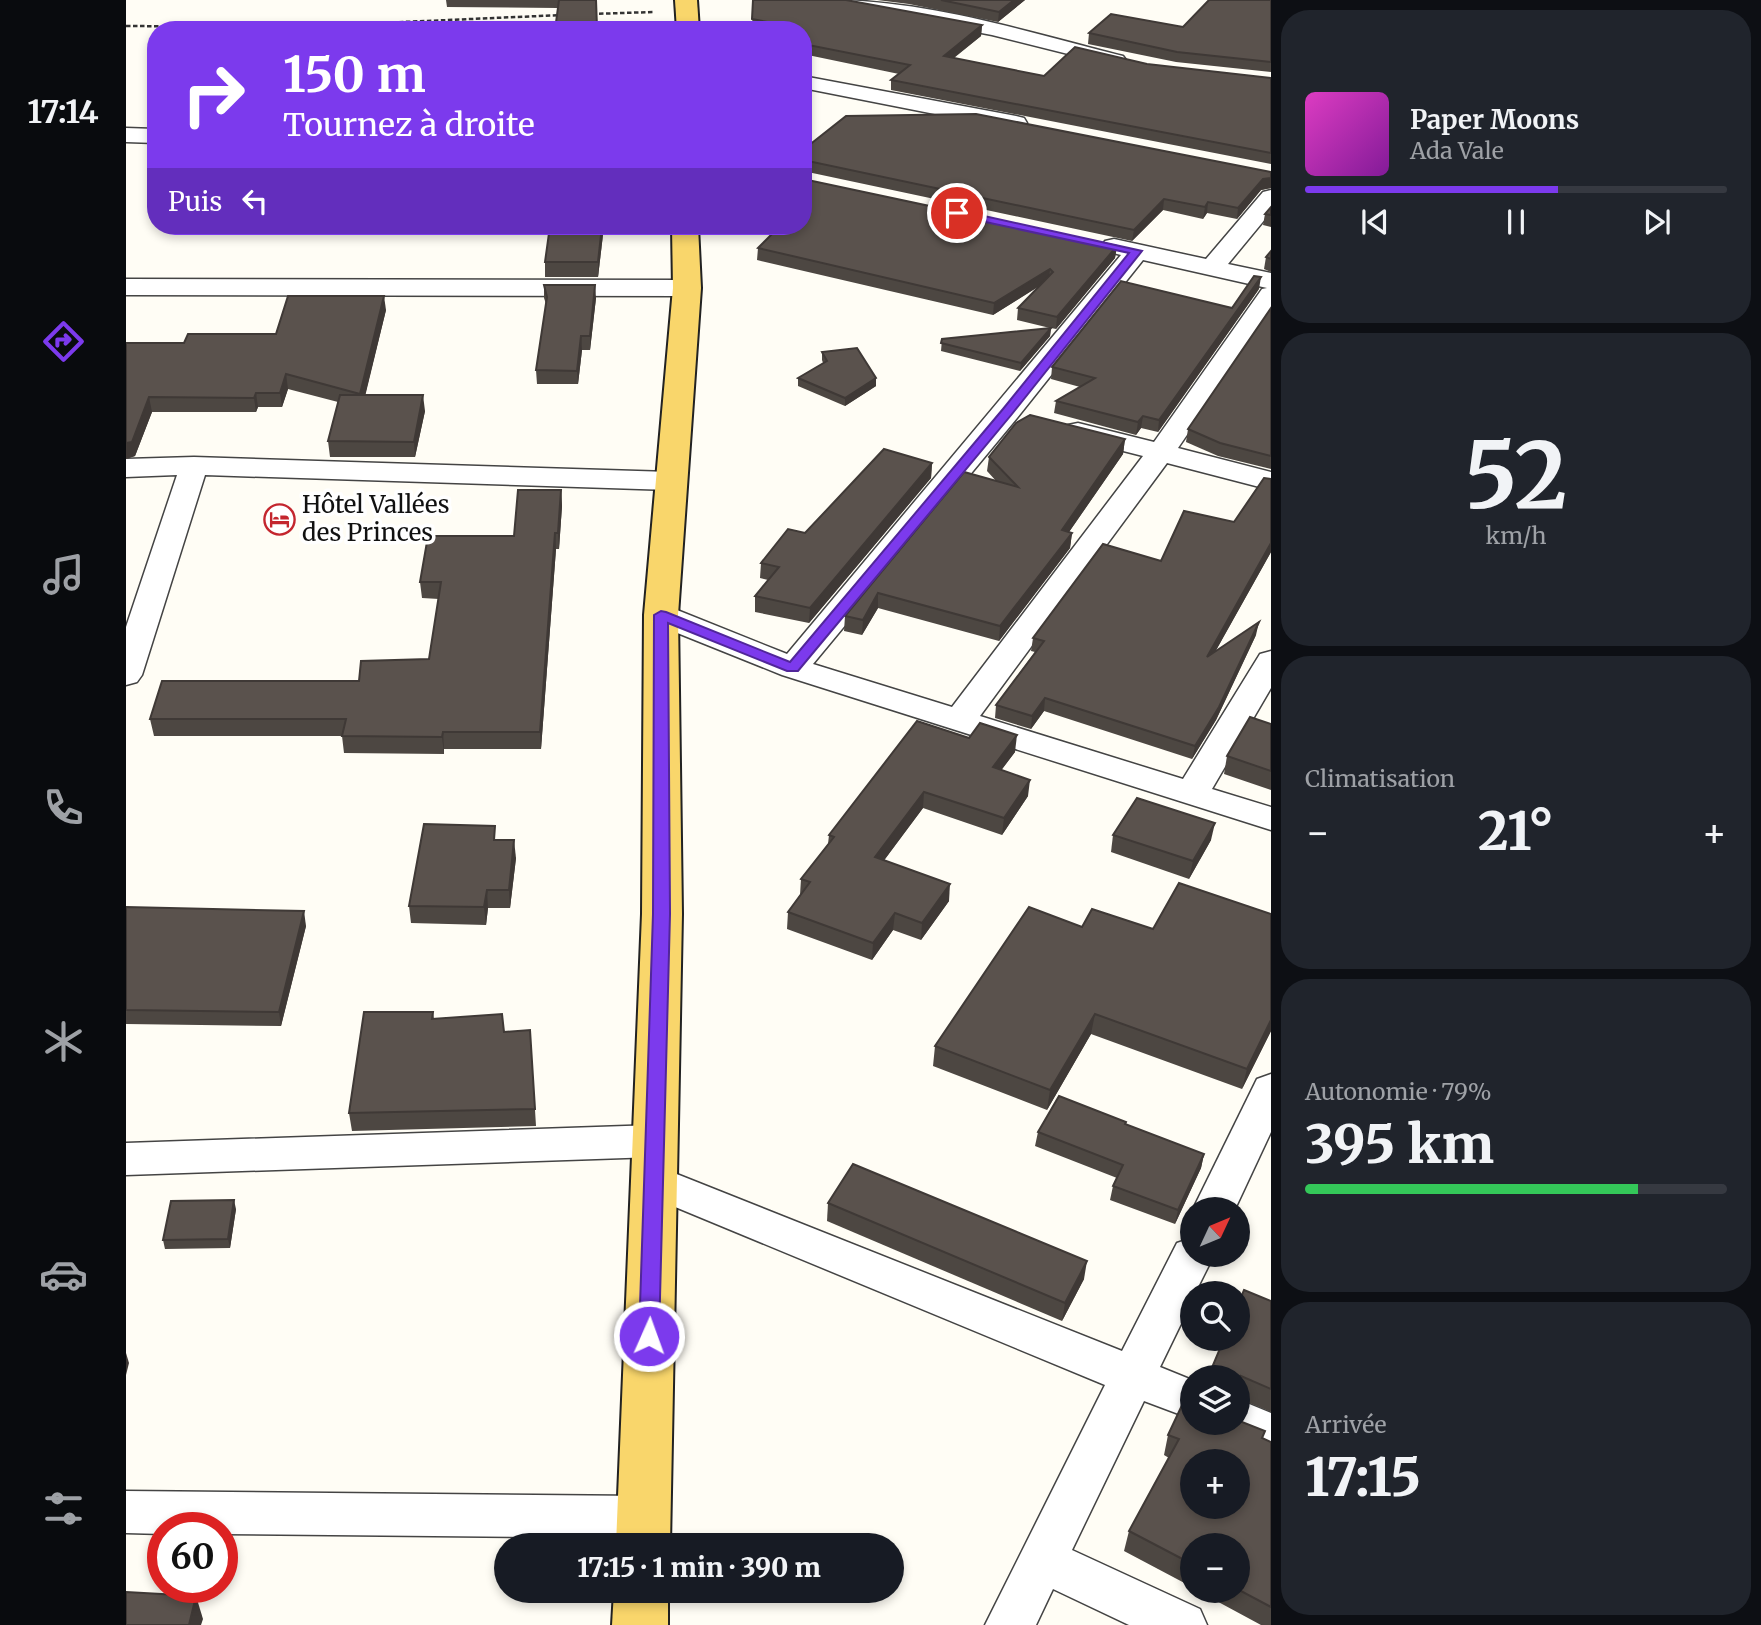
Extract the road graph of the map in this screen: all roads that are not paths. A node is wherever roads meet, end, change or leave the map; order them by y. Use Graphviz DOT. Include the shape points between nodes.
graph roads {
  1 [pos="839,0"];
  2 [pos="1136,64"];
  3 [pos="812,84"];
  4 [pos="1032,127"];
  5 [pos="126,135"];
  6 [pos="147,135"];
  7 [pos="1271,197"];
  8 [pos="685,235"];
  9 [pos="1097,243"];
  10 [pos="1136,251"];
  11 [pos="1213,268"];
  12 [pos="1271,281"];
  13 [pos="126,287"];
  14 [pos="687,288"];
  15 [pos="1271,294"];
  16 [pos="1033,419"];
  17 [pos="1161,452"];
  18 [pos="194,466"];
  19 [pos="126,468"];
  20 [pos="670,481"];
  21 [pos="1271,481"];
  22 [pos="661,615"];
  23 [pos="1271,662"];
  24 [pos="793,668"];
  25 [pos="126,675"];
  26 [pos="959,721"];
  27 [pos="1191,794"];
  28 [pos="1271,819"];
  29 [pos="1271,1089"];
  30 [pos="126,1159"];
  31 [pos="655,1161"];
  32 [pos="1220,1197"];
  33 [pos="1186,1267"];
  34 [pos="1134,1376"];
  35 [pos="1180,1395"];
  36 [pos="1250,1425"];
  37 [pos="1271,1434"];
  38 [pos="126,1512"];
  39 [pos="643,1531"];
  40 [pos="1043,1561"];
  41 [pos="641,1603"];
  42 [pos="640,1625"];
  43 [pos="1010,1625"];
  44 [pos="1182,1625"];
  1 -- 2 [label="street" via="992,29"];
  3 -- 4 [label="street"];
  5 -- 6 [label="street"];
  7 -- 11 [label="street"];
  8 -- 14 [label="main road"];
  9 -- 10 [label="street"];
  10 -- 11 [label="street"];
  10 -- 16 [label="street"];
  11 -- 12 [label="street"];
  13 -- 14 [label="street"];
  14 -- 20 [label="main road"];
  15 -- 17 [label="street"];
  16 -- 17 [label="street"];
  16 -- 24 [label="street"];
  17 -- 21 [label="street"];
  17 -- 26 [label="street"];
  18 -- 19 [label="street"];
  18 -- 20 [label="street"];
  18 -- 25 [label="street"];
  20 -- 22 [label="main road"];
  22 -- 24 [label="street"];
  22 -- 31 [label="main road" via="662,914"];
  23 -- 27 [label="street"];
  24 -- 26 [label="street"];
  26 -- 27 [label="street"];
  27 -- 28 [label="street"];
  29 -- 32 [label="street"];
  30 -- 31 [label="street"];
  31 -- 34 [label="street"];
  31 -- 39 [label="main road"];
  33 -- 34 [label="street"];
  34 -- 35 [label="street"];
  34 -- 40 [label="street"];
  36 -- 37 [label="street"];
  38 -- 39 [label="street"];
  40 -- 43 [label="street"];
  40 -- 44 [label="street"];
  41 -- 42 [label="main road"];
}
